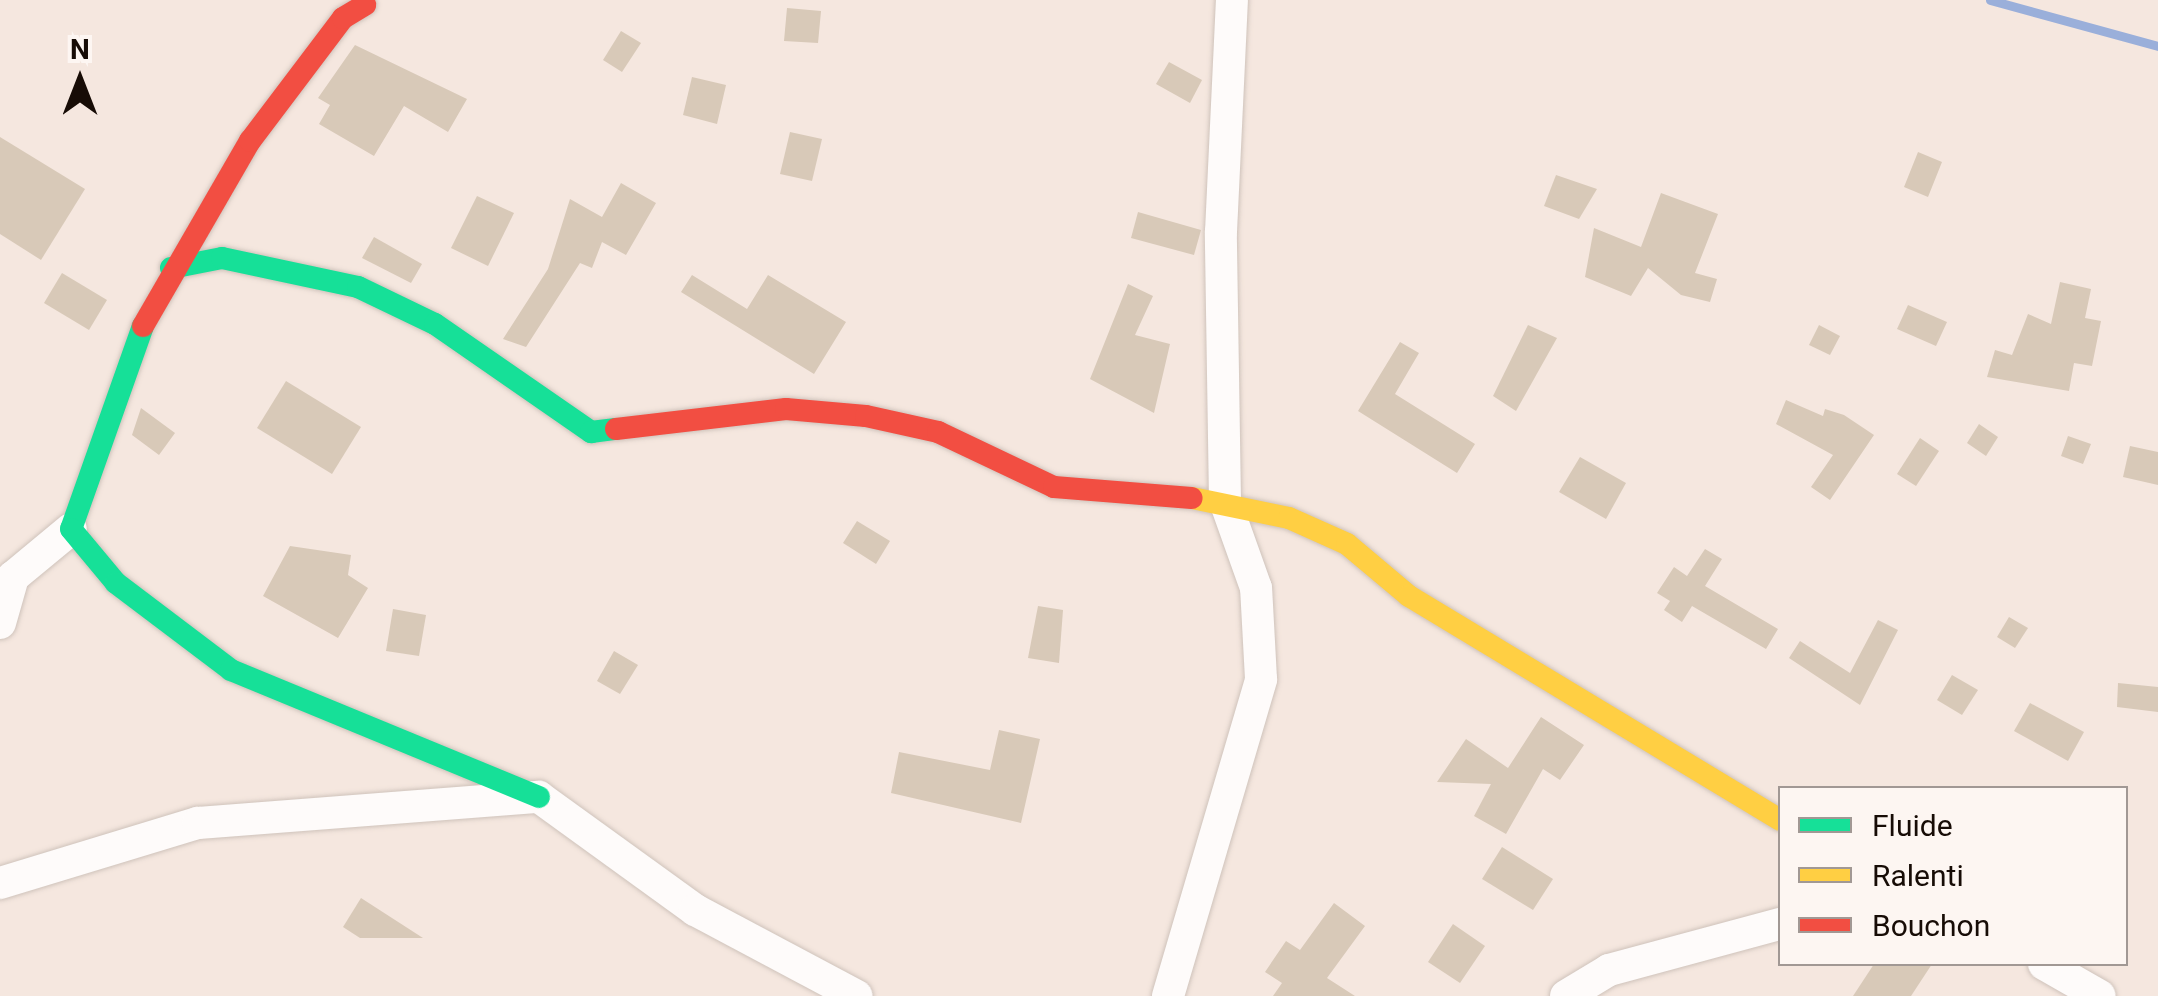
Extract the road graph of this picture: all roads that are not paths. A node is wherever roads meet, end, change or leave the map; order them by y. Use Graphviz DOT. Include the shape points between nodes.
graph roads {
  1 [pos="1232,0"];
  2 [pos="366,5"];
  3 [pos="172,268"];
  4 [pos="1224,501"];
  5 [pos="71,528"];
  6 [pos="0,624"];
  7 [pos="539,796"];
  8 [pos="1778,819"];
  9 [pos="0,883"];
  10 [pos="1778,925"];
  11 [pos="2048,966"];
  12 [pos="857,996"];
  13 [pos="1168,996"];
  14 [pos="1566,996"];
  15 [pos="2100,996"];
  1 -- 4 [label="street" via="1221,232"];
  2 -- 3 [label="street" via="343,18 250,142"];
  3 -- 4 [label="street" via="222,258 358,287 435,324 591,432 786,410 866,416 938,432 1054,486"];
  3 -- 5 [label="street" via="151,302"];
  4 -- 8 [label="street" via="1347,544 1409,596"];
  4 -- 13 [label="street" via="1256,588 1261,679"];
  5 -- 6 [label="street" via="13,577"];
  5 -- 7 [label="street" via="116,583 231,670"];
  7 -- 9 [label="street" via="198,823"];
  7 -- 12 [label="street" via="696,910"];
  10 -- 14 [label="street" via="1609,970"];
  11 -- 15 [label="street"];
}
